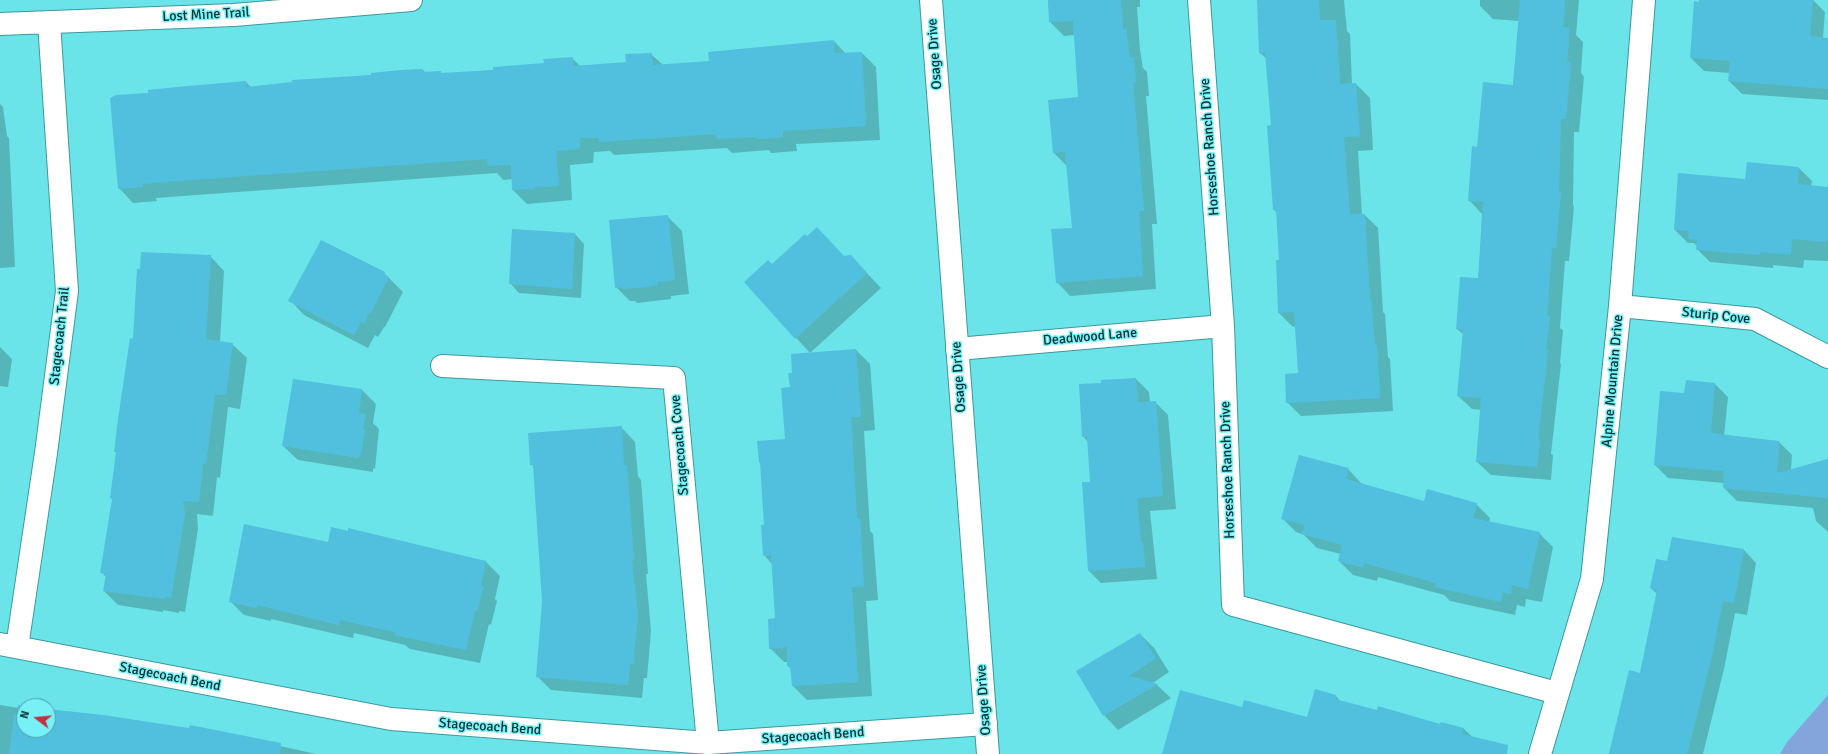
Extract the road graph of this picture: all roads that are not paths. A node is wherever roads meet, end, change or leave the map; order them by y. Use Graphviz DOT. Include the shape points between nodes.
graph roads {
  1 [pos="412,0"];
  2 [pos="931,0"];
  3 [pos="1199,0"];
  4 [pos="1644,0"];
  5 [pos="323,4"];
  6 [pos="50,22"];
  7 [pos="0,24"];
  8 [pos="1620,306"];
  9 [pos="1223,326"];
  10 [pos="957,349"];
  11 [pos="1828,357"];
  12 [pos="442,366"];
  13 [pos="8,645"];
  14 [pos="1558,694"];
  15 [pos="986,724"];
  16 [pos="708,743"];
  17 [pos="988,754"];
  18 [pos="1540,754"];
  1 -- 5 [label="street, Lost Mine Trail"];
  2 -- 10 [label="street, Osage Drive"];
  3 -- 9 [label="street, Horseshoe Ranch Drive"];
  4 -- 8 [label="street, Alpine Mountain Drive"];
  5 -- 6 [label="street, Lost Mine Trail" via="234,14"];
  6 -- 7 [label="street, Lost Mine Trail"];
  6 -- 13 [label="street, Stagecoach Trail" via="67,291 46,453"];
  8 -- 11 [label="street, Sturip Cove" via="1755,319"];
  8 -- 14 [label="street, Alpine Mountain Drive" via="1592,579"];
  9 -- 10 [label="street, Deadwood Lane"];
  9 -- 14 [label="street, Horseshoe Ranch Drive" via="1233,605"];
  10 -- 15 [label="street, Osage Drive"];
  12 -- 16 [label="street, Stagecoach Cove" via="674,378"];
  13 -- 16 [label="street, Stagecoach Bend" via="390,719"];
  14 -- 18 [label="street, Alpine Mountain Drive"];
  15 -- 16 [label="street, Stagecoach Bend"];
  15 -- 17 [label="street, Osage Drive"];
}
